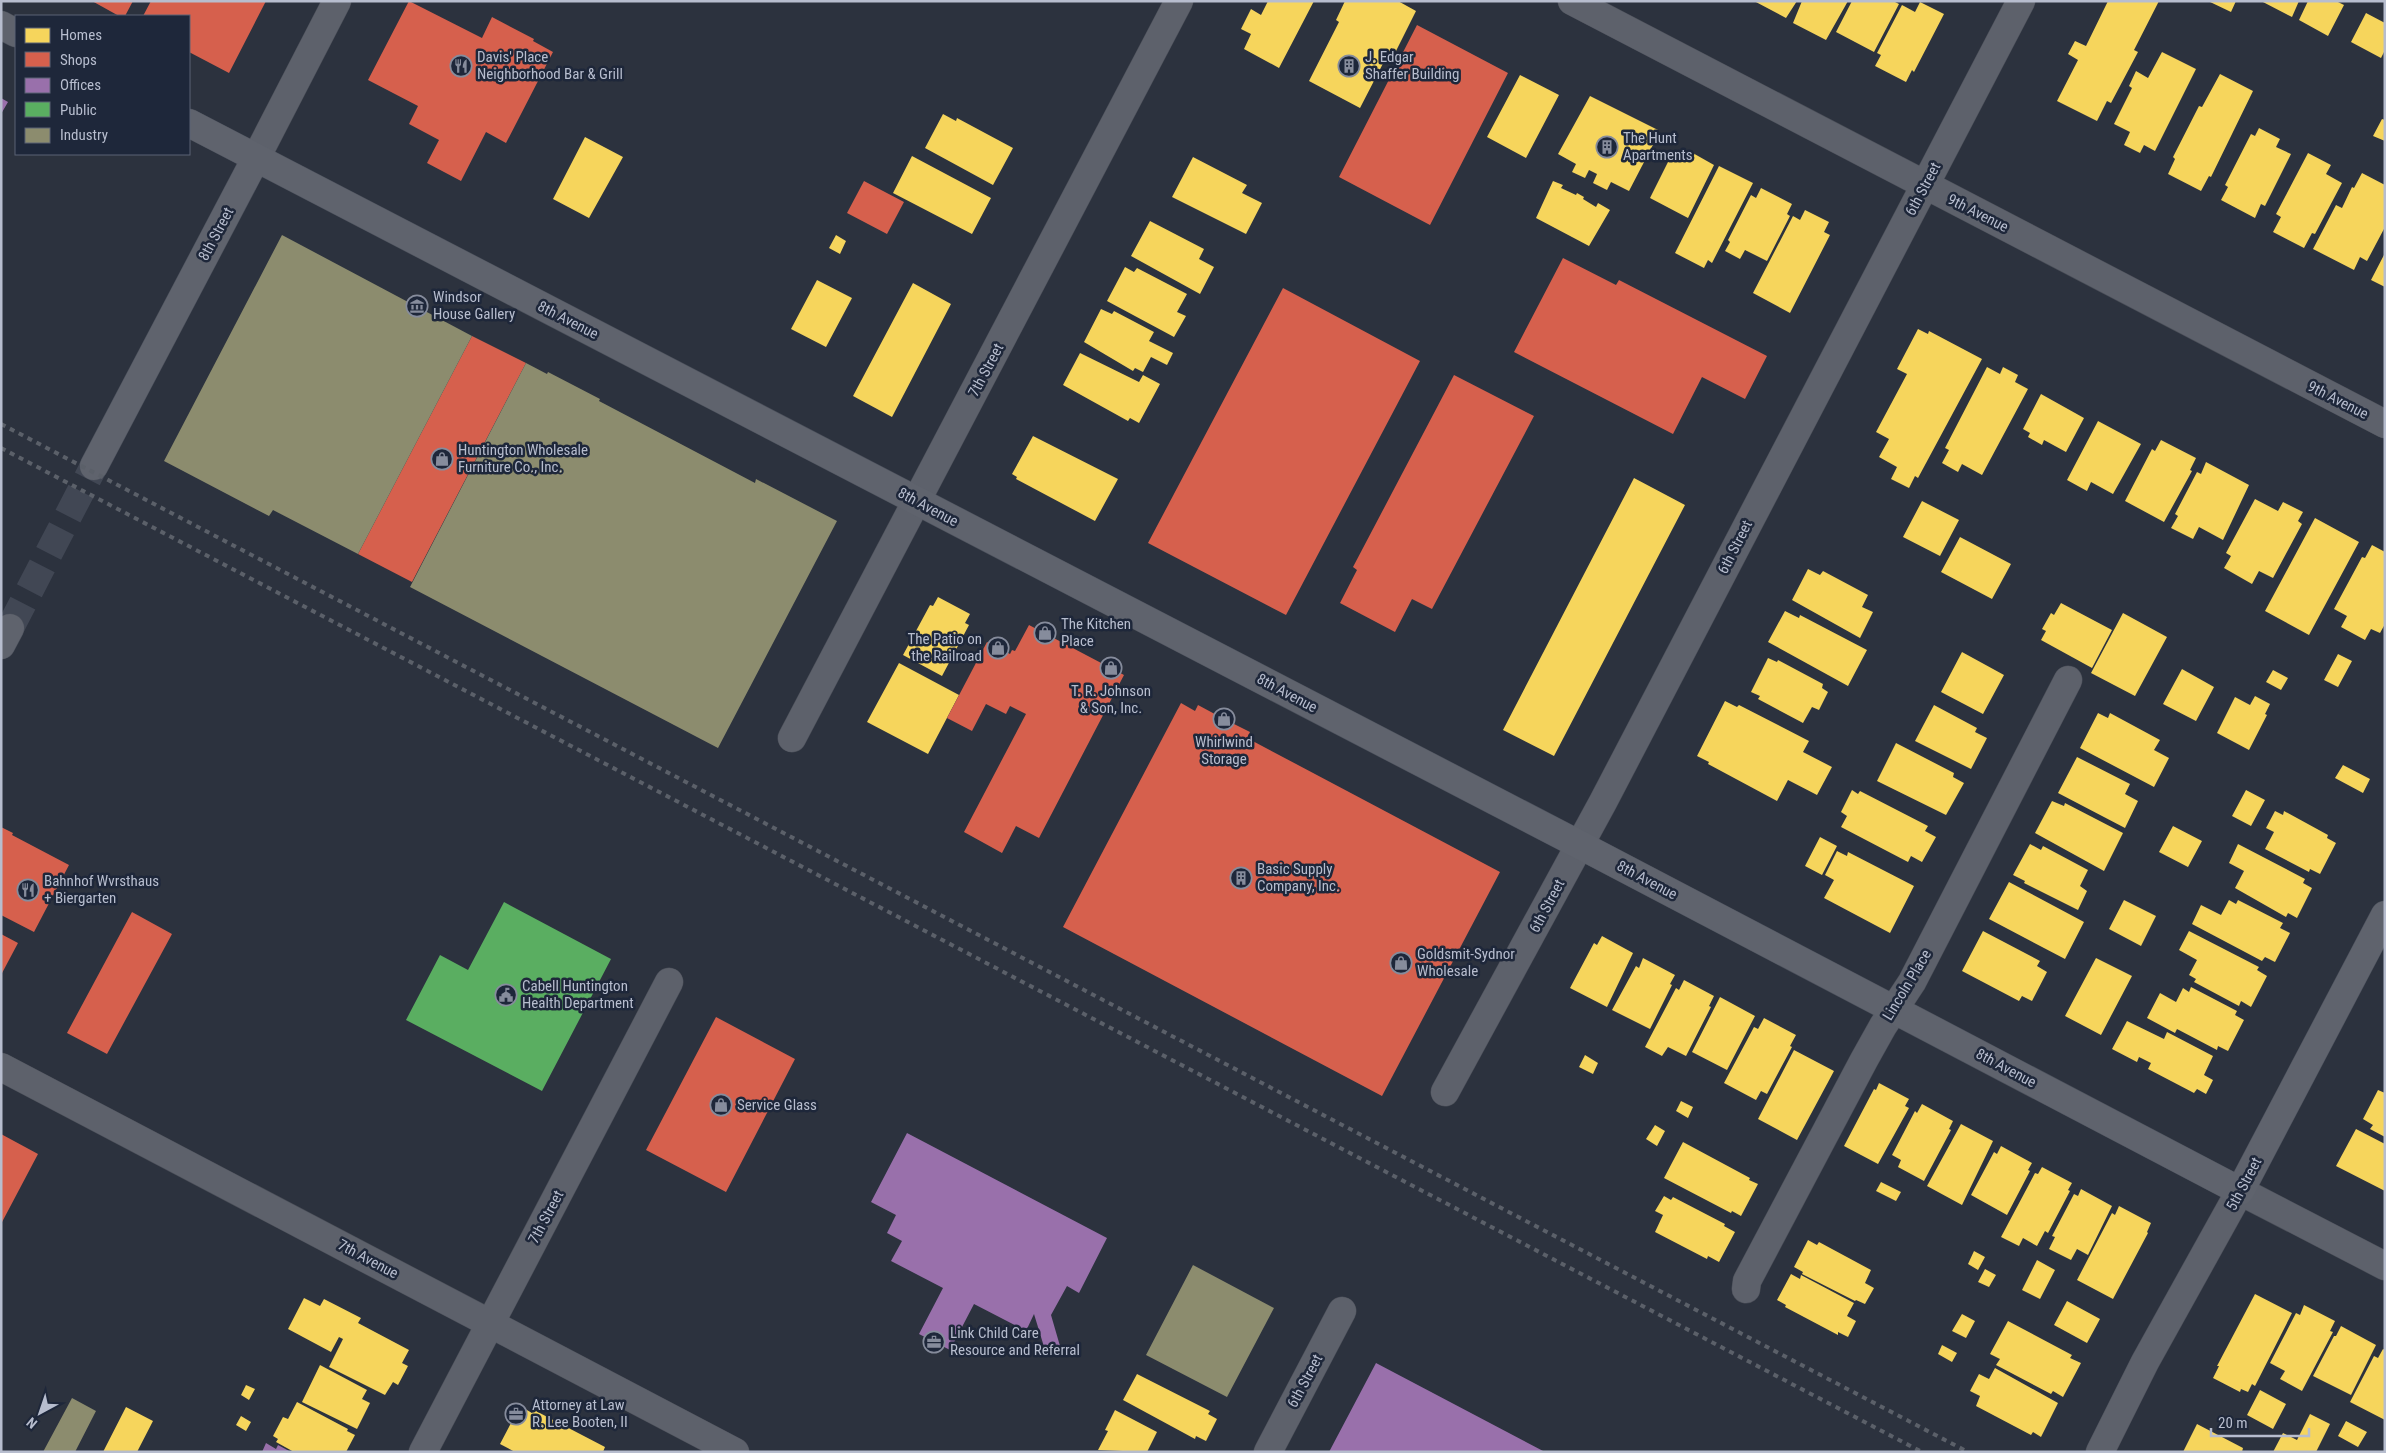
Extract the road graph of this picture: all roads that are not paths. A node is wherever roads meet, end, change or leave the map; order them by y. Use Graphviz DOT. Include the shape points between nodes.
graph roads {
  1 [pos="337,1"];
  2 [pos="1179,1"];
  3 [pos="1572,1"];
  4 [pos="2021,1"];
  5 [pos="1,25"];
  6 [pos="15,32"];
  7 [pos="190,124"];
  8 [pos="256,158"];
  9 [pos="1924,185"];
  10 [pos="2385,424"];
  11 [pos="94,466"];
  12 [pos="918,501"];
  13 [pos="2068,680"];
  14 [pos="792,738"];
  15 [pos="1580,845"];
  16 [pos="2385,915"];
  17 [pos="669,982"];
  18 [pos="1894,1009"];
  19 [pos="4,1069"];
  20 [pos="1445,1092"];
  21 [pos="2240,1191"];
  22 [pos="2385,1266"];
  23 [pos="1746,1289"];
  24 [pos="1342,1311"];
  25 [pos="490,1324"];
  26 [pos="423,1452"];
  27 [pos="735,1452"];
  28 [pos="1268,1452"];
  29 [pos="2100,1452"];
  1 -- 8 [label="street, 8th Street"];
  2 -- 12 [label="street, 7th Street"];
  3 -- 9 [label="street, 9th Avenue"];
  4 -- 9 [label="street, 6th Street"];
  5 -- 6 [label="main road"];
  7 -- 8 [label="main road, 8th Avenue"];
  8 -- 11 [label="main road, 8th Street"];
  8 -- 12 [label="main road, 8th Avenue"];
  9 -- 10 [label="street, 9th Avenue"];
  9 -- 15 [label="street, 6th Street"];
  12 -- 14 [label="street, 7th Street"];
  12 -- 15 [label="main road, 8th Avenue"];
  13 -- 18 [label="street, Lincoln Place" via="1912,982"];
  15 -- 18 [label="main road, 8th Avenue"];
  15 -- 20 [label="street, 6th Street"];
  16 -- 21 [label="main road, 5th Street"];
  17 -- 25 [label="street, 7th Street"];
  18 -- 21 [label="main road, 8th Avenue"];
  18 -- 23 [label="street, Lincoln Place" via="1747,1281"];
  19 -- 25 [label="street, 7th Avenue"];
  21 -- 22 [label="street, 8th Avenue"];
  21 -- 29 [label="street, 5th Street" via="2145,1362"];
  24 -- 28 [label="street, 6th Street"];
  25 -- 26 [label="street, 7th Street"];
  25 -- 27 [label="street, 7th Avenue"];
}
